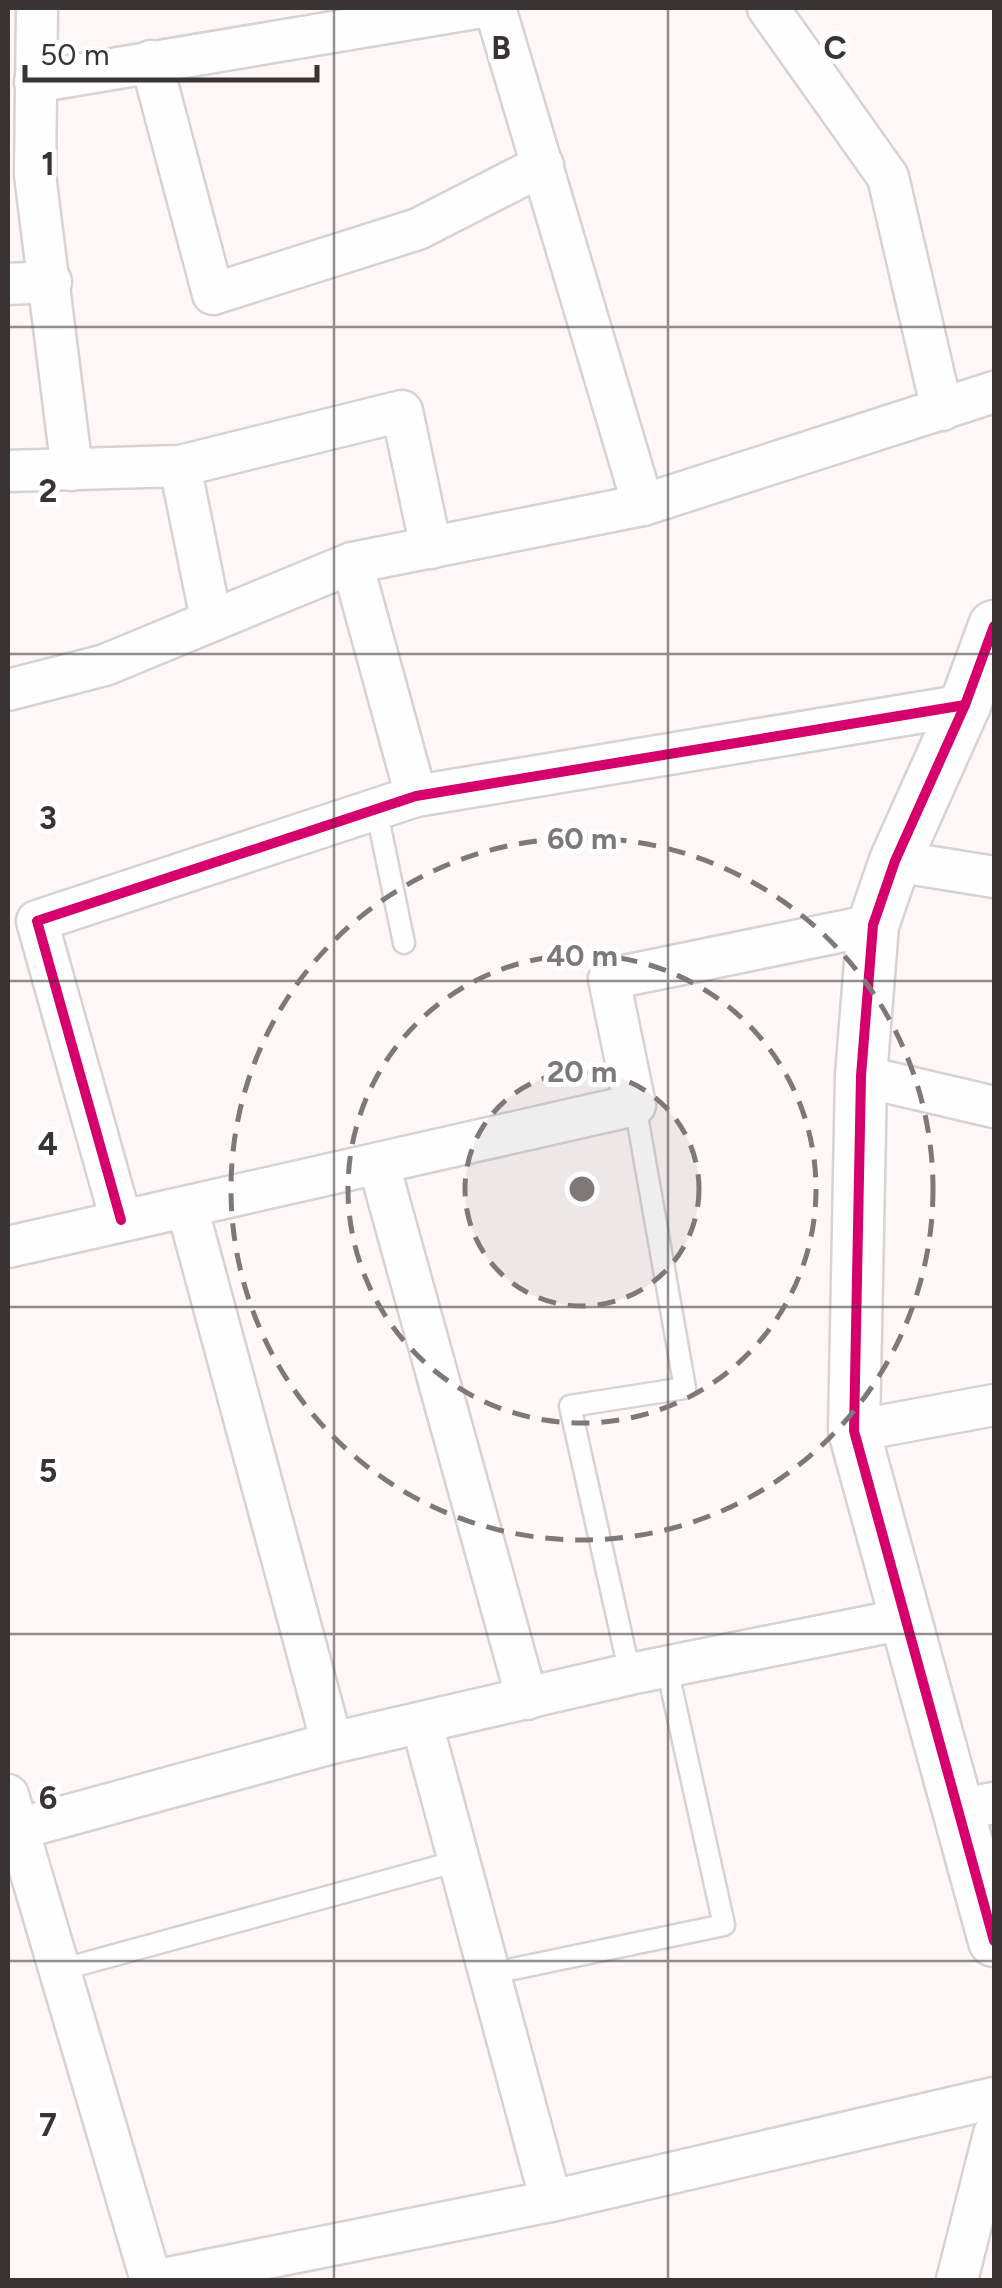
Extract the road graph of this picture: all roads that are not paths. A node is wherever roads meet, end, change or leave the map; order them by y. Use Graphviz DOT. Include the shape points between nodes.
graph roads {
  1 [pos="36,8"];
  2 [pos="476,8"];
  3 [pos="496,8"];
  4 [pos="768,8"];
  5 [pos="152,62"];
  6 [pos="35,82"];
  7 [pos="543,165"];
  8 [pos="51,282"];
  9 [pos="8,284"];
  10 [pos="994,392"];
  11 [pos="942,410"];
  12 [pos="180,466"];
  13 [pos="72,470"];
  14 [pos="8,471"];
  15 [pos="643,505"];
  16 [pos="431,548"];
  17 [pos="352,563"];
  18 [pos="211,620"];
  19 [pos="994,626"];
  20 [pos="8,690"];
  21 [pos="965,705"];
  22 [pos="416,796"];
  23 [pos="376,808"];
  24 [pos="896,861"];
  25 [pos="994,877"];
  26 [pos="874,925"];
  27 [pos="404,944"];
  28 [pos="861,1076"];
  29 [pos="635,1105"];
  30 [pos="994,1107"];
  31 [pos="379,1164"];
  32 [pos="187,1207"];
  33 [pos="121,1220"];
  34 [pos="8,1247"];
  35 [pos="994,1404"];
  36 [pos="854,1431"];
  37 [pos="905,1619"];
  38 [pos="648,1671"];
  39 [pos="527,1699"];
  40 [pos="422,1724"];
  41 [pos="332,1742"];
  42 [pos="978,1806"];
  43 [pos="13,1812"];
  44 [pos="458,1861"];
  45 [pos="994,1941"];
  46 [pos="60,1970"];
  47 [pos="489,1974"];
  48 [pos="994,2098"];
  49 [pos="994,2134"];
  50 [pos="551,2201"];
  51 [pos="154,2280"];
  52 [pos="957,2280"];
  1 -- 6 [label="street"];
  2 -- 5 [label="street"];
  3 -- 7 [label="street"];
  4 -- 11 [label="street" via="888,178"];
  5 -- 6 [label="street"];
  5 -- 7 [label="street" via="212,294 418,229"];
  6 -- 8 [label="street" via="35,175"];
  7 -- 15 [label="street"];
  8 -- 9 [label="street"];
  8 -- 13 [label="street"];
  10 -- 11 [label="street"];
  11 -- 15 [label="street"];
  12 -- 13 [label="street"];
  12 -- 16 [label="street" via="402,411"];
  12 -- 18 [label="street"];
  13 -- 14 [label="street"];
  15 -- 16 [label="street"];
  16 -- 17 [label="street"];
  17 -- 18 [label="street"];
  17 -- 22 [label="street"];
  18 -- 20 [label="street" via="105,664"];
  19 -- 21 [label="street"];
  21 -- 22 [label="street"];
  21 -- 24 [label="street"];
  22 -- 23 [label="street"];
  23 -- 27 [label="lane"];
  23 -- 33 [label="street" via="37,921"];
  24 -- 25 [label="street"];
  24 -- 26 [label="street"];
  26 -- 28 [label="street"];
  26 -- 29 [label="street" via="610,979"];
  28 -- 30 [label="street"];
  28 -- 36 [label="street"];
  29 -- 31 [label="street"];
  29 -- 38 [label="lane" via="685,1388 570,1406"];
  31 -- 32 [label="street"];
  31 -- 39 [label="street"];
  32 -- 33 [label="street"];
  32 -- 41 [label="street"];
  33 -- 34 [label="street"];
  35 -- 36 [label="street"];
  36 -- 37 [label="street"];
  37 -- 38 [label="street"];
  37 -- 42 [label="street"];
  38 -- 39 [label="street"];
  38 -- 47 [label="lane" via="724,1925"];
  39 -- 40 [label="street"];
  40 -- 41 [label="street"];
  40 -- 44 [label="street"];
  41 -- 43 [label="street"];
  42 -- 45 [label="street"];
  43 -- 46 [label="street"];
  44 -- 46 [label="lane"];
  44 -- 47 [label="street"];
  46 -- 51 [label="street"];
  47 -- 50 [label="street"];
  48 -- 50 [label="street"];
  49 -- 52 [label="street"];
  50 -- 51 [label="street"];
}
